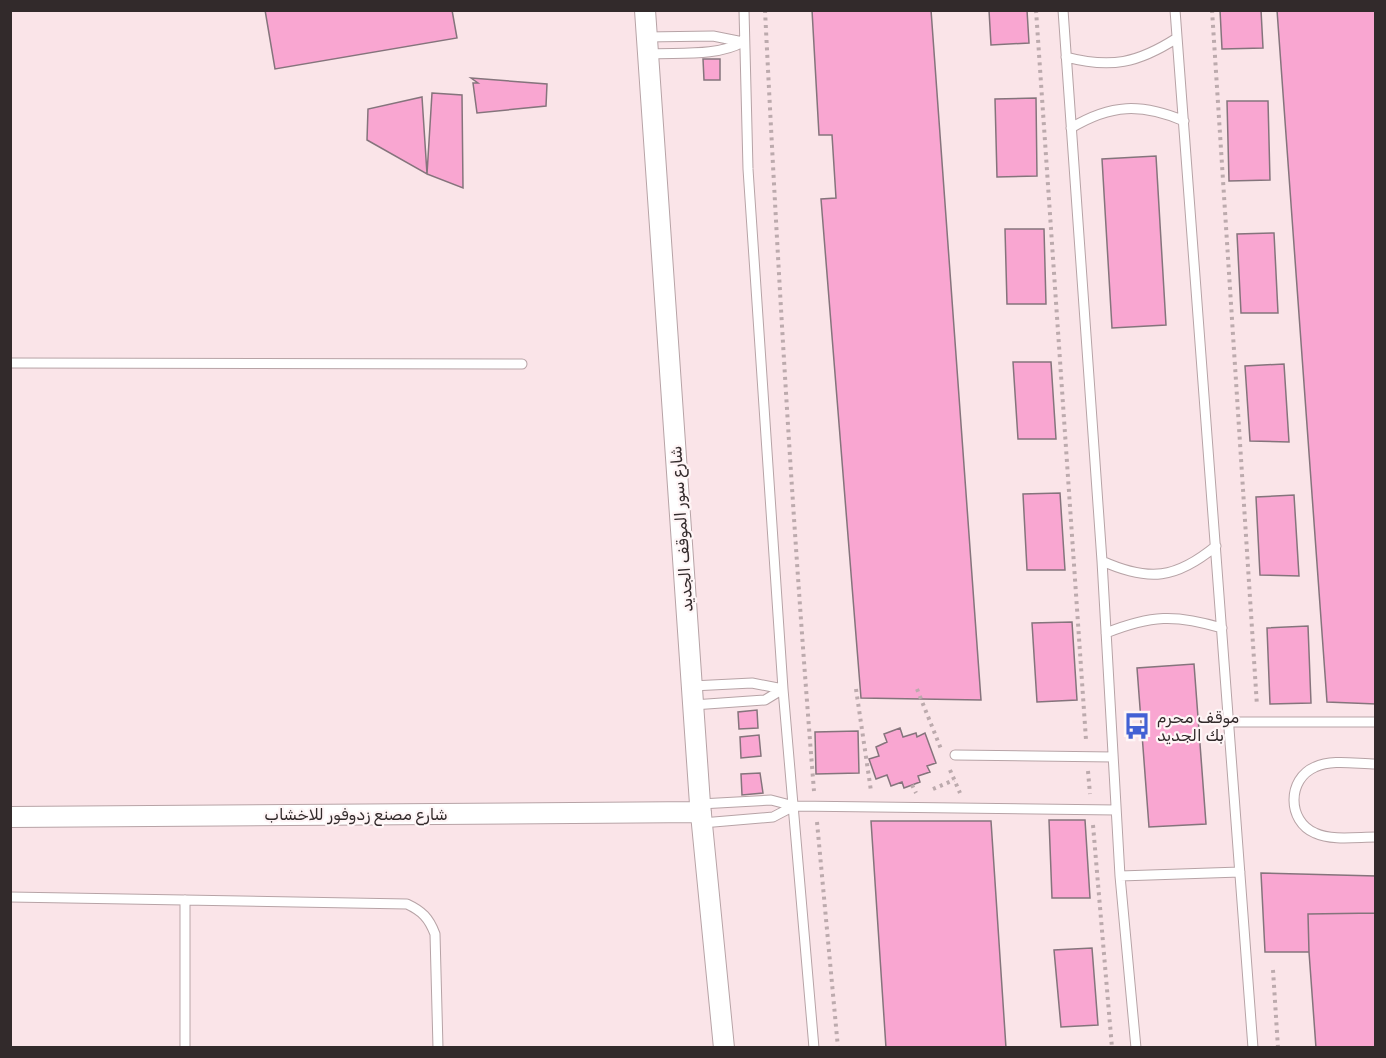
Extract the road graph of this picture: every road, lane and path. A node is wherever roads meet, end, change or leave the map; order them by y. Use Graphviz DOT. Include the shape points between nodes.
graph roads {
  1 [pos="645,10"];
  2 [pos="744,10"];
  3 [pos="765,10"];
  4 [pos="1036,10"];
  5 [pos="1063,10"];
  6 [pos="1175,10"];
  7 [pos="1212,10"];
  8 [pos="1177,38"];
  9 [pos="743,42"];
  10 [pos="647,45"];
  11 [pos="1066,57"];
  12 [pos="1184,121"];
  13 [pos="1071,128"];
  14 [pos="10,363"];
  15 [pos="522,364"];
  16 [pos="1216,546"];
  17 [pos="1102,561"];
  18 [pos="1222,628"];
  19 [pos="1106,633"];
  20 [pos="783,689"];
  21 [pos="856,689"];
  22 [pos="693,696"];
  23 [pos="1228,722"];
  24 [pos="1258,722"];
  25 [pos="1376,722"];
  26 [pos="955,755"];
  27 [pos="1087,757"];
  28 [pos="1113,757"];
  29 [pos="1376,764"];
  30 [pos="794,806"];
  31 [pos="816,806"];
  32 [pos="873,807"];
  33 [pos="1092,809"];
  34 [pos="1116,810"];
  35 [pos="701,813"];
  36 [pos="10,817"];
  37 [pos="1376,837"];
  38 [pos="1240,872"];
  39 [pos="1120,876"];
  40 [pos="10,897"];
  41 [pos="185,900"];
  42 [pos="1274,970"];
  43 [pos="185,1047"];
  44 [pos="438,1047"];
  45 [pos="724,1047"];
  46 [pos="814,1047"];
  47 [pos="837,1047"];
  48 [pos="1112,1047"];
  49 [pos="1136,1047"];
  50 [pos="1253,1047"];
  51 [pos="1278,1047"];
  1 -- 10 [label="street, شارع سور الموقف الجديد"];
  2 -- 9 [label="lane"];
  3 -- 31 [label="path" via="783,363"];
  4 -- 27 [label="path"];
  5 -- 11 [label="lane"];
  6 -- 8 [label="lane"];
  7 -- 24 [label="path"];
  8 -- 11 [label="lane" via="1144,57 1123,63 1087,63"];
  8 -- 12 [label="lane"];
  9 -- 10 [label="lane" via="713,36"];
  9 -- 10 [label="lane" via="715,51"];
  9 -- 20 [label="lane"];
  10 -- 22 [label="street, شارع سور الموقف الجديد"];
  11 -- 13 [label="lane"];
  12 -- 13 [label="lane" via="1146,108 1126,108 1107,111"];
  12 -- 16 [label="lane"];
  13 -- 17 [label="lane"];
  14 -- 15 [label="lane"];
  16 -- 17 [label="lane" via="1196,562 1174,572 1149,575 1125,571"];
  16 -- 18 [label="lane"];
  17 -- 19 [label="lane"];
  18 -- 19 [label="lane" via="1162,618 1133,622"];
  18 -- 23 [label="lane"];
  19 -- 28 [label="lane"];
  20 -- 22 [label="lane" via="752,683"];
  20 -- 22 [label="lane" via="765,700"];
  20 -- 30 [label="lane"];
  21 -- 32 [label="path"];
  22 -- 35 [label="street, شارع سور الموقف الجديد"];
  23 -- 24 [label="lane"];
  23 -- 38 [label="lane"];
  24 -- 25 [label="lane"];
  26 -- 27 [label="lane"];
  27 -- 28 [label="lane"];
  27 -- 33 [label="path"];
  28 -- 34 [label="lane"];
  29 -- 37 [label="lane" via="1316,767 1305,773 1294,794 1298,818 1316,834"];
  30 -- 31 [label="lane"];
  30 -- 35 [label="lane" via="771,800"];
  30 -- 35 [label="lane" via="773,817"];
  30 -- 46 [label="lane"];
  31 -- 32 [label="lane"];
  31 -- 47 [label="path"];
  32 -- 33 [label="lane"];
  33 -- 34 [label="lane"];
  33 -- 48 [label="path"];
  34 -- 39 [label="lane"];
  35 -- 36 [label="street, شارع مصنع زدوفور للاخشاب"];
  35 -- 45 [label="street, شارع سور الموقف الجديد"];
  38 -- 39 [label="lane"];
  38 -- 50 [label="lane"];
  39 -- 49 [label="lane"];
  40 -- 41 [label="lane"];
  41 -- 43 [label="lane"];
  41 -- 44 [label="lane" via="407,904 420,910 430,920 435,934"];
  42 -- 51 [label="path"];
}
